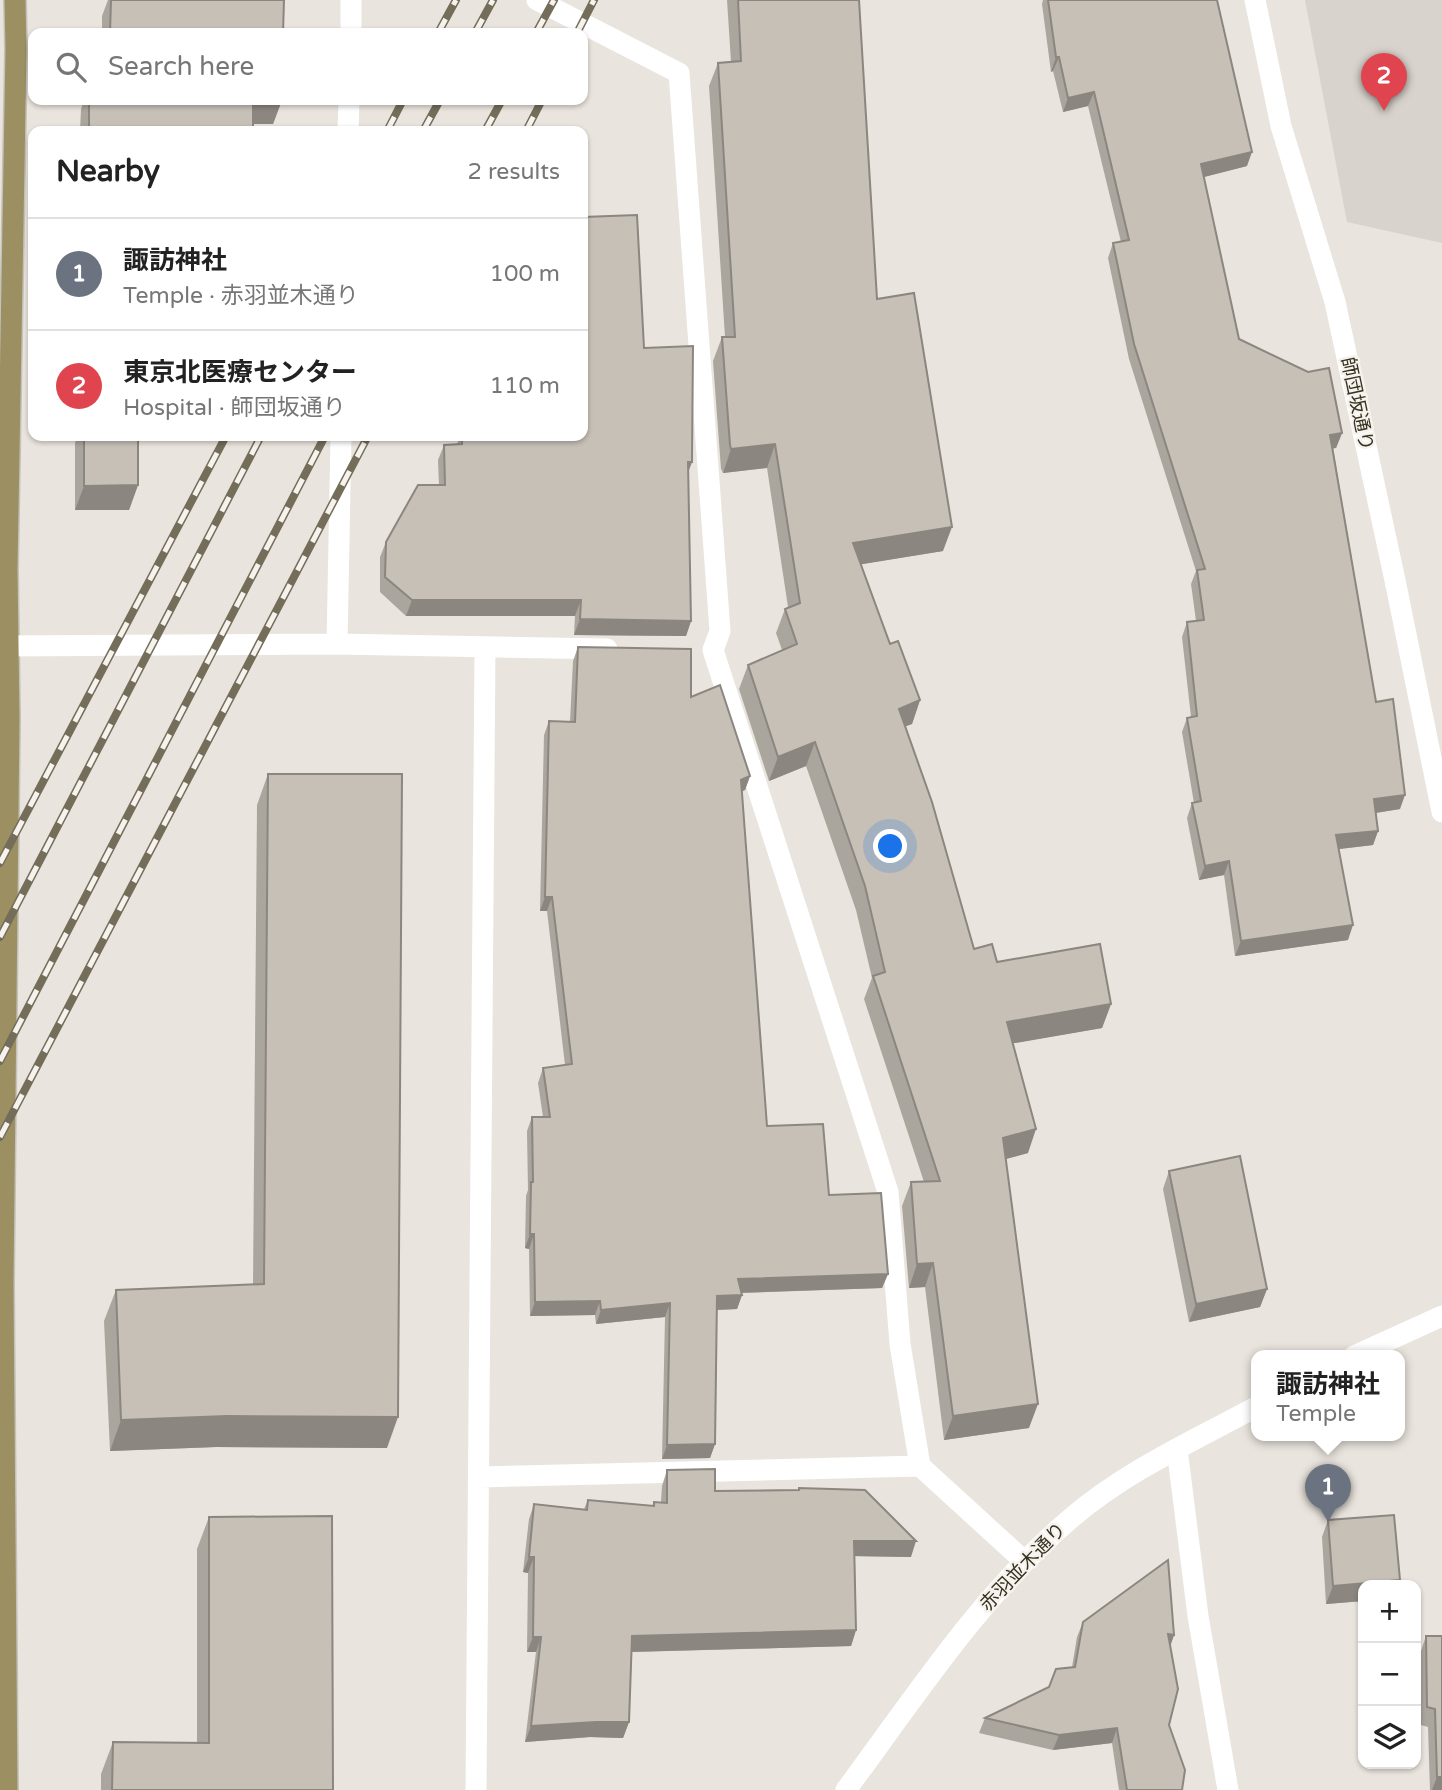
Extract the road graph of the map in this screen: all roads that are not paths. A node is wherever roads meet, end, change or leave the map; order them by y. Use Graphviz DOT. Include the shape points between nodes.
graph roads {
  1 [pos="15,0"];
  2 [pos="351,0"];
  3 [pos="537,0"];
  4 [pos="1255,0"];
  5 [pos="351,28"];
  6 [pos="349,105"];
  7 [pos="348,126"];
  8 [pos="341,441"];
  9 [pos="337,644"];
  10 [pos="4,646"];
  11 [pos="485,647"];
  12 [pos="629,649"];
  13 [pos="1442,812"];
  14 [pos="1442,1316"];
  15 [pos="1367,1350"];
  16 [pos="1,1351"];
  17 [pos="1251,1410"];
  18 [pos="1177,1450"];
  19 [pos="920,1466"];
  20 [pos="480,1477"];
  21 [pos="1024,1560"];
  22 [pos="7,1790"];
  23 [pos="476,1790"];
  24 [pos="846,1790"];
  25 [pos="1228,1790"];
  1 -- 10 [label="main road"];
  2 -- 5 [label="street"];
  3 -- 19 [label="street" via="679,72 720,631 706,650 888,1192 900,1344"];
  4 -- 13 [label="street, 師団坂通り" via="1281,126 1335,302"];
  6 -- 7 [label="street"];
  8 -- 9 [label="street"];
  9 -- 10 [label="street"];
  9 -- 11 [label="street"];
  10 -- 16 [label="main road" via="9,718"];
  11 -- 12 [label="street"];
  11 -- 20 [label="street"];
  14 -- 15 [label="street"];
  16 -- 22 [label="main road"];
  17 -- 18 [label="street, 赤羽並木通り"];
  18 -- 21 [label="street, 赤羽並木通り" via="1128,1477 1071,1518"];
  18 -- 25 [label="street" via="1198,1616"];
  19 -- 20 [label="street"];
  19 -- 21 [label="street"];
  20 -- 23 [label="street"];
  21 -- 24 [label="street, 赤羽並木通り" via="969,1624"];
}
